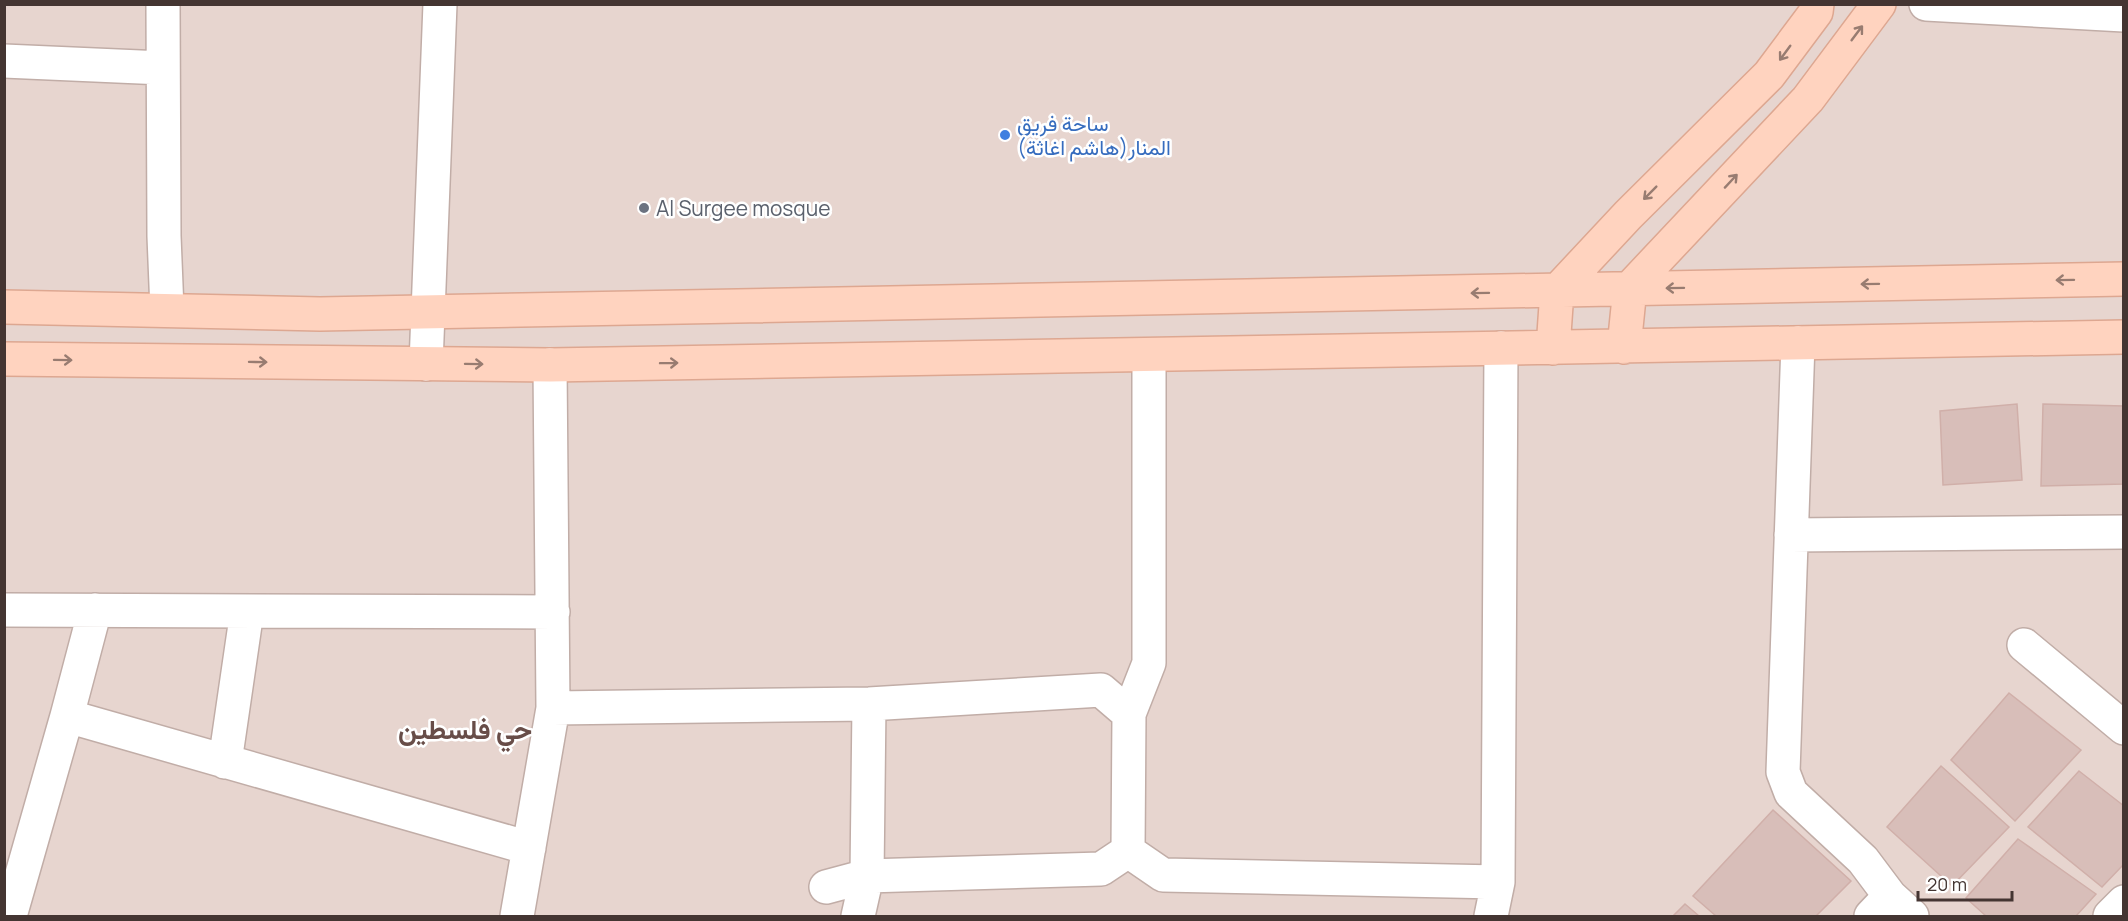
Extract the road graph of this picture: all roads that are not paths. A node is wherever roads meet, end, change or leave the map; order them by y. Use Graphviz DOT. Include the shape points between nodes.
graph roads {
  1 [pos="164,4"];
  2 [pos="440,4"];
  3 [pos="1817,4"];
  4 [pos="1879,4"];
  5 [pos="1926,4"];
  6 [pos="2124,15"];
  7 [pos="4,61"];
  8 [pos="163,68"];
  9 [pos="2124,279"];
  10 [pos="1630,288"];
  11 [pos="1557,291"];
  12 [pos="4,307"];
  13 [pos="167,310"];
  14 [pos="428,312"];
  15 [pos="2124,337"];
  16 [pos="1798,343"];
  17 [pos="1624,347"];
  18 [pos="1501,348"];
  19 [pos="1553,348"];
  20 [pos="1149,355"];
  21 [pos="4,359"];
  22 [pos="426,364"];
  23 [pos="550,365"];
  24 [pos="2124,532"];
  25 [pos="1791,535"];
  26 [pos="4,610"];
  27 [pos="95,610"];
  28 [pos="247,611"];
  29 [pos="553,612"];
  30 [pos="2024,645"];
  31 [pos="869,704"];
  32 [pos="553,708"];
  33 [pos="1129,714"];
  34 [pos="67,716"];
  35 [pos="2124,728"];
  36 [pos="225,762"];
  37 [pos="529,848"];
  38 [pos="1128,851"];
  39 [pos="867,876"];
  40 [pos="1498,882"];
  41 [pos="826,887"];
  42 [pos="2124,902"];
  43 [pos="1891,910"];
  44 [pos="10,916"];
  45 [pos="517,916"];
  46 [pos="858,916"];
  47 [pos="1491,916"];
  48 [pos="2110,916"];
  1 -- 8 [label="street"];
  2 -- 14 [label="street"];
  3 -- 11 [label="main road, one-way" via="1816,12 1769,75"];
  10 -- 4 [label="main road, one-way" via="1808,99"];
  5 -- 6 [label="street"];
  7 -- 8 [label="street"];
  8 -- 13 [label="street"];
  9 -- 10 [label="main road, one-way"];
  10 -- 11 [label="main road"];
  10 -- 17 [label="main road"];
  11 -- 14 [label="main road, one-way"];
  11 -- 19 [label="main road"];
  12 -- 13 [label="main road"];
  13 -- 14 [label="main road"];
  14 -- 22 [label="street"];
  15 -- 16 [label="main road"];
  16 -- 17 [label="main road"];
  16 -- 25 [label="street"];
  17 -- 19 [label="main road"];
  18 -- 19 [label="main road"];
  18 -- 20 [label="main road"];
  18 -- 40 [label="street"];
  23 -- 20 [label="main road, one-way"];
  20 -- 33 [label="street" via="1149,663"];
  21 -- 22 [label="main road, one-way"];
  22 -- 23 [label="main road, one-way"];
  23 -- 29 [label="street"];
  24 -- 25 [label="street"];
  25 -- 43 [label="street" via="1783,772 1791,793 1863,860"];
  26 -- 27 [label="street"];
  27 -- 28 [label="street"];
  27 -- 34 [label="street"];
  28 -- 29 [label="street"];
  28 -- 36 [label="street"];
  29 -- 32 [label="street"];
  30 -- 35 [label="street"];
  31 -- 32 [label="street"];
  31 -- 33 [label="street" via="1101,690"];
  31 -- 39 [label="street"];
  32 -- 37 [label="street"];
  33 -- 38 [label="street"];
  34 -- 36 [label="street"];
  34 -- 44 [label="street"];
  36 -- 37 [label="street"];
  37 -- 45 [label="street"];
  38 -- 39 [label="street" via="1101,869"];
  38 -- 40 [label="street" via="1162,875"];
  39 -- 41 [label="street"];
  39 -- 46 [label="street"];
  40 -- 47 [label="street"];
  42 -- 48 [label="street"];
}
